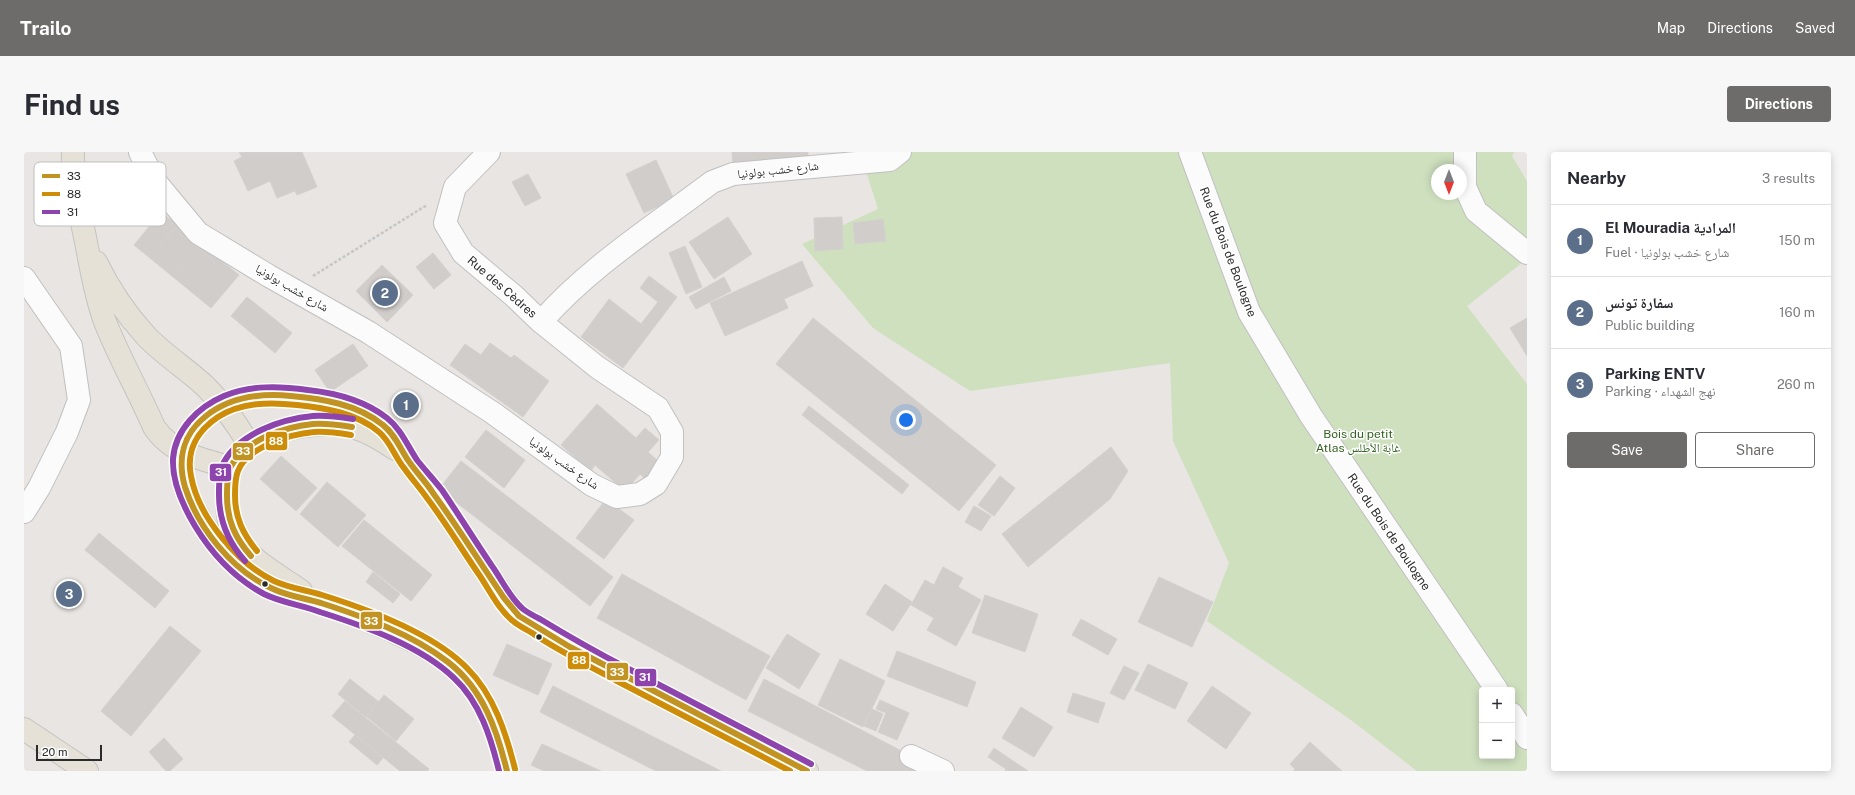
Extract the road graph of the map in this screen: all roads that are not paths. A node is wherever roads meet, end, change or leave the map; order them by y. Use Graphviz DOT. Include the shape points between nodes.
graph roads {
  1 [pos="73,152"];
  2 [pos="140,152"];
  3 [pos="489,152"];
  4 [pos="900,152"];
  5 [pos="1190,152"];
  6 [pos="1465,152"];
  7 [pos="73,162"];
  8 [pos="145,162"];
  9 [pos="166,194"];
  10 [pos="83,226"];
  11 [pos="86,241"];
  12 [pos="1527,253"];
  13 [pos="24,278"];
  14 [pos="541,322"];
  15 [pos="223,405"];
  16 [pos="250,446"];
  17 [pos="182,451"];
  18 [pos="403,454"];
  19 [pos="230,467"];
  20 [pos="24,512"];
  21 [pos="311,600"];
  22 [pos="1495,687"];
  23 [pos="1515,719"];
  24 [pos="25,733"];
  25 [pos="1527,738"];
  26 [pos="911,756"];
  27 [pos="509,768"];
  28 [pos="87,771"];
  29 [pos="807,771"];
  30 [pos="943,771"];
  1 -- 7 [label="main road"];
  2 -- 8 [label="street, شارع خشب بولونيا"];
  3 -- 14 [label="street, Rue des Cèdres" via="455,187 445,223 463,253"];
  4 -- 14 [label="street, شارع خشب بولونيا" via="890,160 733,174 712,182 584,278"];
  5 -- 22 [label="street, Rue du Bois de Boulogne" via="1249,312 1310,416"];
  6 -- 12 [label="street" via="1464,187 1476,211"];
  9 -- 14 [label="street, شارع خشب بولونيا" via="198,233 368,332 486,408 592,485 617,497 640,494 656,484 672,458 672,432 658,408 597,367"];
  10 -- 11 [label="main road"];
  11 -- 15 [label="main road" via="100,272 130,317 166,355"];
  11 -- 17 [label="main road" via="92,277 104,320 154,426 166,441"];
  13 -- 20 [label="street" via="71,346 79,400 67,432"];
  15 -- 16 [label="main road"];
  15 -- 17 [label="main road" via="197,424 189,434"];
  15 -- 18 [label="main road" via="251,396 273,394 343,404 362,411 392,432"];
  16 -- 18 [label="main road" via="261,439 291,429 324,424 353,427"];
  16 -- 19 [label="main road" via="241,452"];
  17 -- 19 [label="main road"];
  17 -- 21 [label="main road" via="182,477 186,491 199,518 221,548 244,572 270,589"];
  18 -- 29 [label="main road" via="431,489 516,613 565,645"];
  19 -- 21 [label="main road" via="227,509 230,527 237,539 252,556"];
  21 -- 27 [label="main road" via="382,627 432,651 452,665 472,686 489,714"];
  23 -- 25 [label="street"];
  24 -- 28 [label="main road"];
  26 -- 30 [label="street"];
}
